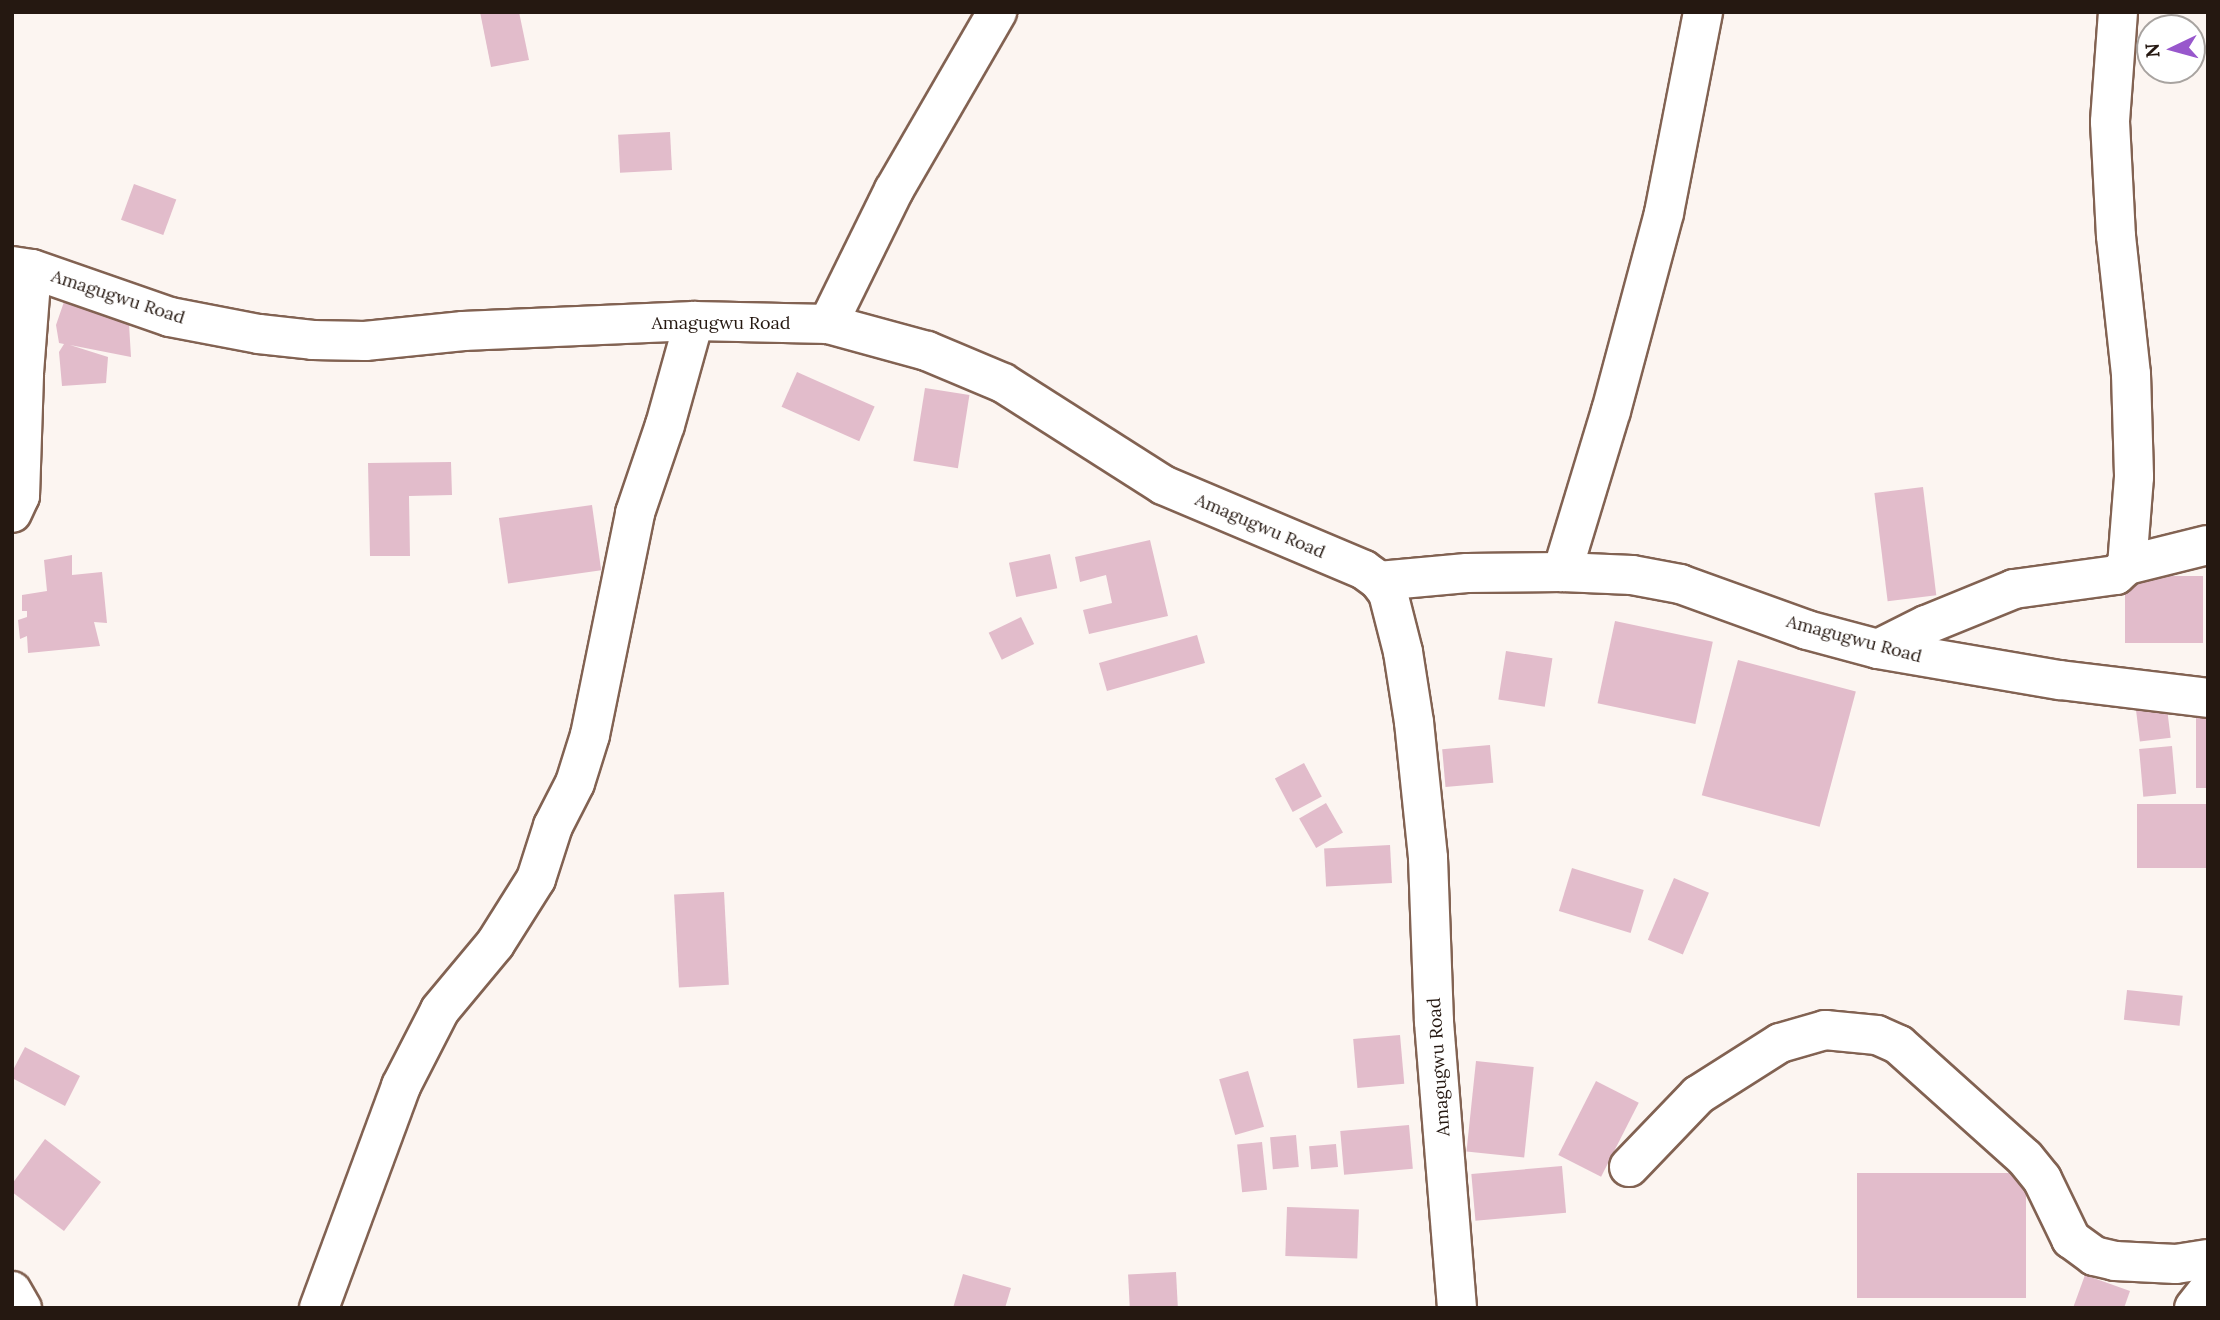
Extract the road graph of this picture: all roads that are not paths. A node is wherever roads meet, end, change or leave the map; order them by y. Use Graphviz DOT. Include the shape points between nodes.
graph roads {
  1 [pos="997,12"];
  2 [pos="1703,12"];
  3 [pos="2118,12"];
  4 [pos="22,267"];
  5 [pos="694,321"];
  6 [pos="828,324"];
  7 [pos="12,513"];
  8 [pos="2208,545"];
  9 [pos="2127,565"];
  10 [pos="1562,572"];
  11 [pos="1379,581"];
  12 [pos="1878,649"];
  13 [pos="2208,698"];
  14 [pos="1629,1167"];
  15 [pos="2208,1259"];
  16 [pos="2208,1290"];
  17 [pos="12,1291"];
  18 [pos="22,1308"];
  19 [pos="319,1308"];
  20 [pos="1457,1308"];
  21 [pos="2194,1308"];
  1 -- 6 [label="street" via="894,190"];
  2 -- 10 [label="street" via="1664,213"];
  3 -- 9 [label="street" via="2110,122 2131,374 2134,477"];
  4 -- 5 [label="street, Amagugwu Road" via="170,317 313,340 365,341 463,331"];
  4 -- 7 [label="street" via="20,496"];
  5 -- 6 [label="street, Amagugwu Road"];
  5 -- 19 [label="street" via="635,513 595,711 575,783 536,878 495,944 440,1010 401,1086"];
  6 -- 11 [label="street, Amagugwu Road" via="927,351 1003,383 1163,485 1364,570"];
  8 -- 9 [label="street"];
  9 -- 12 [label="street" via="2116,575 2014,589"];
  10 -- 11 [label="street, Amagugwu Road" via="1467,573"];
  10 -- 12 [label="street, Amagugwu Road" via="1632,575 1680,583 1807,630"];
  11 -- 20 [label="street, Amagugwu Road" via="1388,593 1403,652 1416,746 1428,858 1434,1022"];
  12 -- 13 [label="street, Amagugwu Road" via="2060,680"];
  14 -- 15 [label="street" via="1698,1095 1780,1042 1825,1030 1877,1035 1899,1045 2025,1158 2042,1179 2071,1239 2094,1256 2176,1264"];
  16 -- 21 [label="street"];
  17 -- 18 [label="street"];
}
